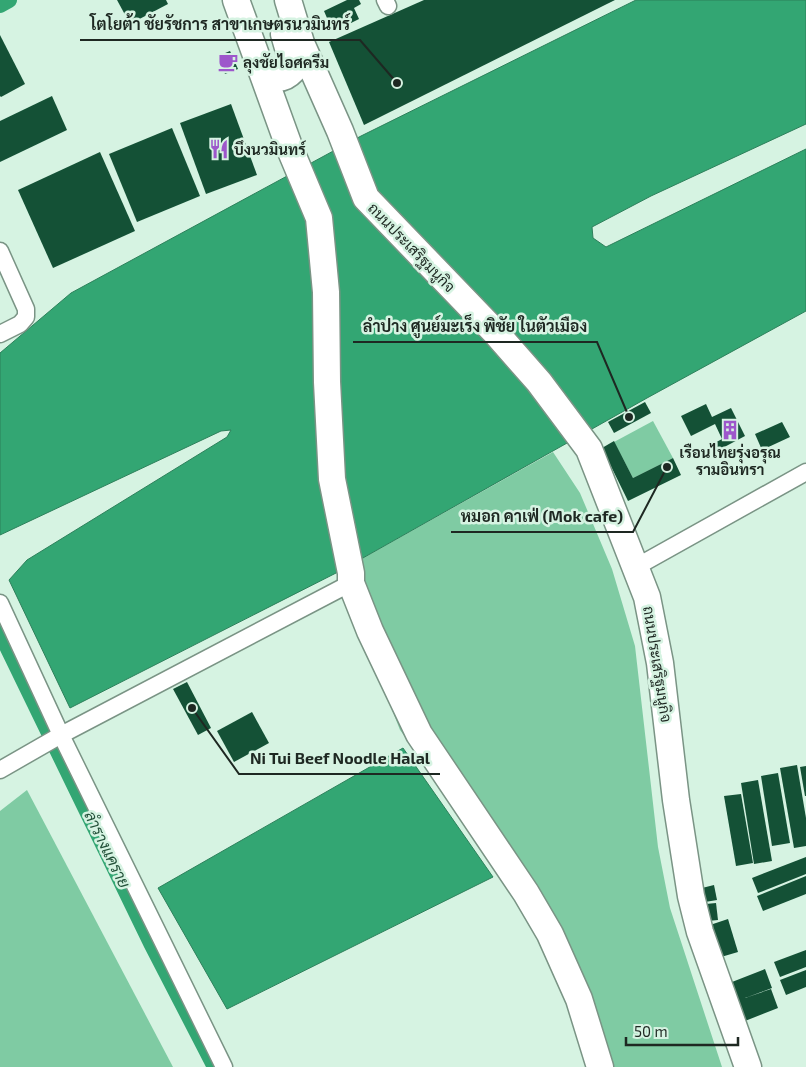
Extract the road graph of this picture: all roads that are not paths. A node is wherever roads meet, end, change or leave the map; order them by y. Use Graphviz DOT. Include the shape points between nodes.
graph roads {
  1 [pos="236,0"];
  2 [pos="274,0"];
  3 [pos="288,0"];
  4 [pos="258,63"];
  5 [pos="0,251"];
  6 [pos="0,334"];
  7 [pos="806,472"];
  8 [pos="636,567"];
  9 [pos="351,578"];
  10 [pos="0,603"];
  11 [pos="54,739"];
  12 [pos="0,770"];
  13 [pos="224,1067"];
  14 [pos="600,1067"];
  15 [pos="748,1067"];
  1 -- 4 [label="main road"];
  2 -- 4 [label="main road" via="293,70 279,78 268,74"];
  3 -- 8 [label="main road, ถนนประเสริฐมนูกิจ" via="301,43 366,198 539,382 589,449"];
  4 -- 9 [label="main road" via="319,218 326,292 332,479"];
  5 -- 6 [label="street" via="26,309 26,318 20,324"];
  7 -- 8 [label="street"];
  8 -- 15 [label="main road, ถนนประเสริฐมนูกิจ" via="660,663 691,896 700,932"];
  9 -- 11 [label="street"];
  9 -- 14 [label="main road" via="370,632 419,734 550,934 579,999"];
  10 -- 11 [label="street"];
  11 -- 12 [label="street"];
  11 -- 13 [label="street"];
}
